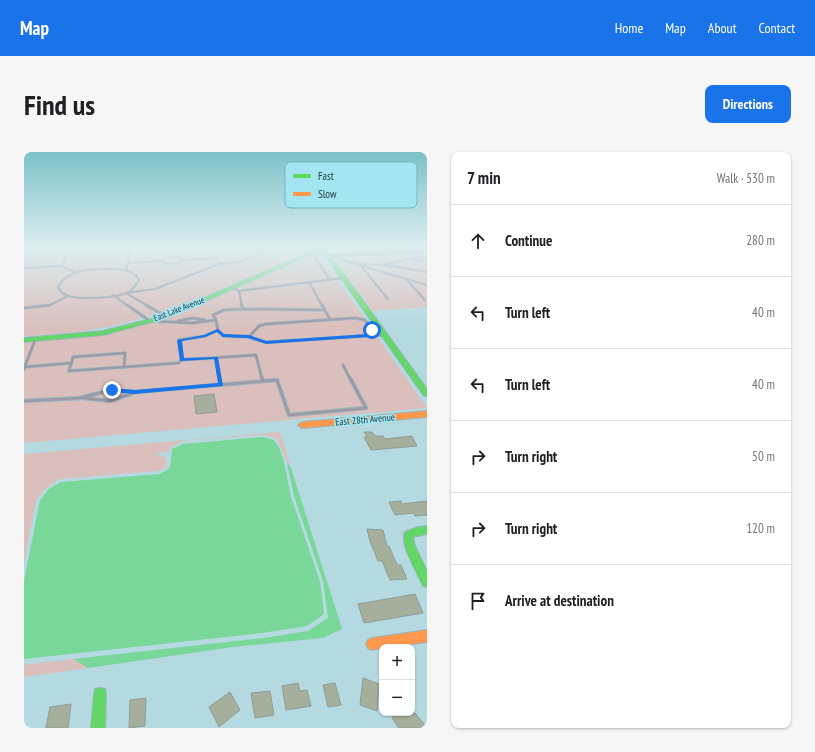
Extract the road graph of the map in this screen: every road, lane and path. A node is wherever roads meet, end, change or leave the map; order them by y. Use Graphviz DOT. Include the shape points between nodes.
graph roads {
  1 [pos="72,274"];
  2 [pos="134,274"];
  3 [pos="194,274"];
  4 [pos="269,274"];
  5 [pos="327,274"];
  6 [pos="341,274"];
  7 [pos="367,274"];
  8 [pos="388,274"];
  9 [pos="344,278"];
  10 [pos="406,279"];
  11 [pos="330,280"];
  12 [pos="309,282"];
  13 [pos="427,285"];
  14 [pos="235,290"];
  15 [pos="126,293"];
  16 [pos="113,295"];
  17 [pos="68,296"];
  18 [pos="388,299"];
  19 [pos="425,300"];
  20 [pos="24,308"];
  21 [pos="244,309"];
  22 [pos="325,310"];
  23 [pos="165,317"];
  24 [pos="330,319"];
  25 [pos="208,320"];
  26 [pos="216,320"];
  27 [pos="150,321"];
  28 [pos="174,322"];
  29 [pos="218,330"];
  30 [pos="384,335"];
  31 [pos="369,336"];
  32 [pos="249,337"];
  33 [pos="24,340"];
  34 [pos="35,340"];
  35 [pos="216,358"];
  36 [pos="182,360"];
  37 [pos="71,363"];
  38 [pos="343,365"];
  39 [pos="124,367"];
  40 [pos="24,368"];
  41 [pos="263,381"];
  42 [pos="221,385"];
  43 [pos="135,392"];
  44 [pos="427,394"];
  45 [pos="80,398"];
  46 [pos="24,401"];
  47 [pos="427,414"];
  48 [pos="302,425"];
  49 [pos="427,530"];
  50 [pos="427,582"];
  51 [pos="427,636"];
  52 [pos="372,644"];
  53 [pos="100,694"];
  54 [pos="98,728"];
  1 -- 17 [label="lane" via="58,284 61,292"];
  2 -- 15 [label="lane" via="139,280"];
  3 -- 15 [label="lane" via="155,289"];
  4 -- 14 [label="street, East Lake Avenue"];
  5 -- 11 [label="lane"];
  6 -- 9 [label="street"];
  7 -- 18 [label="lane"];
  8 -- 10 [label="lane"];
  9 -- 11 [label="lane"];
  9 -- 30 [label="street"];
  10 -- 13 [label="lane"];
  10 -- 19 [label="lane"];
  11 -- 12 [label="lane"];
  12 -- 14 [label="lane"];
  12 -- 22 [label="lane"];
  14 -- 21 [label="lane"];
  14 -- 23 [label="street, East Lake Avenue"];
  15 -- 16 [label="lane"];
  15 -- 23 [label="lane"];
  16 -- 17 [label="lane"];
  16 -- 27 [label="lane"];
  17 -- 20 [label="lane" via="47,306"];
  21 -- 22 [label="lane"];
  21 -- 26 [label="lane" via="216,313 213,315"];
  22 -- 24 [label="lane"];
  23 -- 27 [label="street, East Lake Avenue"];
  24 -- 31 [label="lane" via="365,320 372,330"];
  24 -- 32 [label="lane" via="266,324 259,326"];
  25 -- 26 [label="lane"];
  25 -- 28 [label="lane" via="192,323"];
  25 -- 28 [label="lane" via="193,318"];
  26 -- 29 [label="lane"];
  27 -- 28 [label="lane"];
  27 -- 34 [label="street, East Lake Avenue" via="103,333"];
  29 -- 32 [label="lane" via="223,336"];
  29 -- 36 [label="lane" via="205,336 179,340"];
  30 -- 31 [label="lane"];
  30 -- 44 [label="street"];
  31 -- 32 [label="lane" via="266,342"];
  33 -- 34 [label="street, East Lake Avenue"];
  34 -- 40 [label="lane"];
  35 -- 36 [label="lane"];
  35 -- 41 [label="lane" via="256,355"];
  35 -- 42 [label="path"];
  36 -- 39 [label="lane" via="178,363"];
  37 -- 39 [label="lane" via="69,371"];
  37 -- 39 [label="lane" via="73,357 125,353"];
  37 -- 40 [label="lane"];
  38 -- 41 [label="lane" via="366,408 289,415 277,380"];
  41 -- 42 [label="lane"];
  42 -- 43 [label="lane"];
  43 -- 45 [label="lane" via="112,390"];
  43 -- 45 [label="lane" via="110,401"];
  45 -- 46 [label="lane"];
  47 -- 48 [label="street, East 28th Avenue"];
  49 -- 50 [label="street" via="408,535 410,546"];
  51 -- 52 [label="street"];
  53 -- 54 [label="street"];
}
